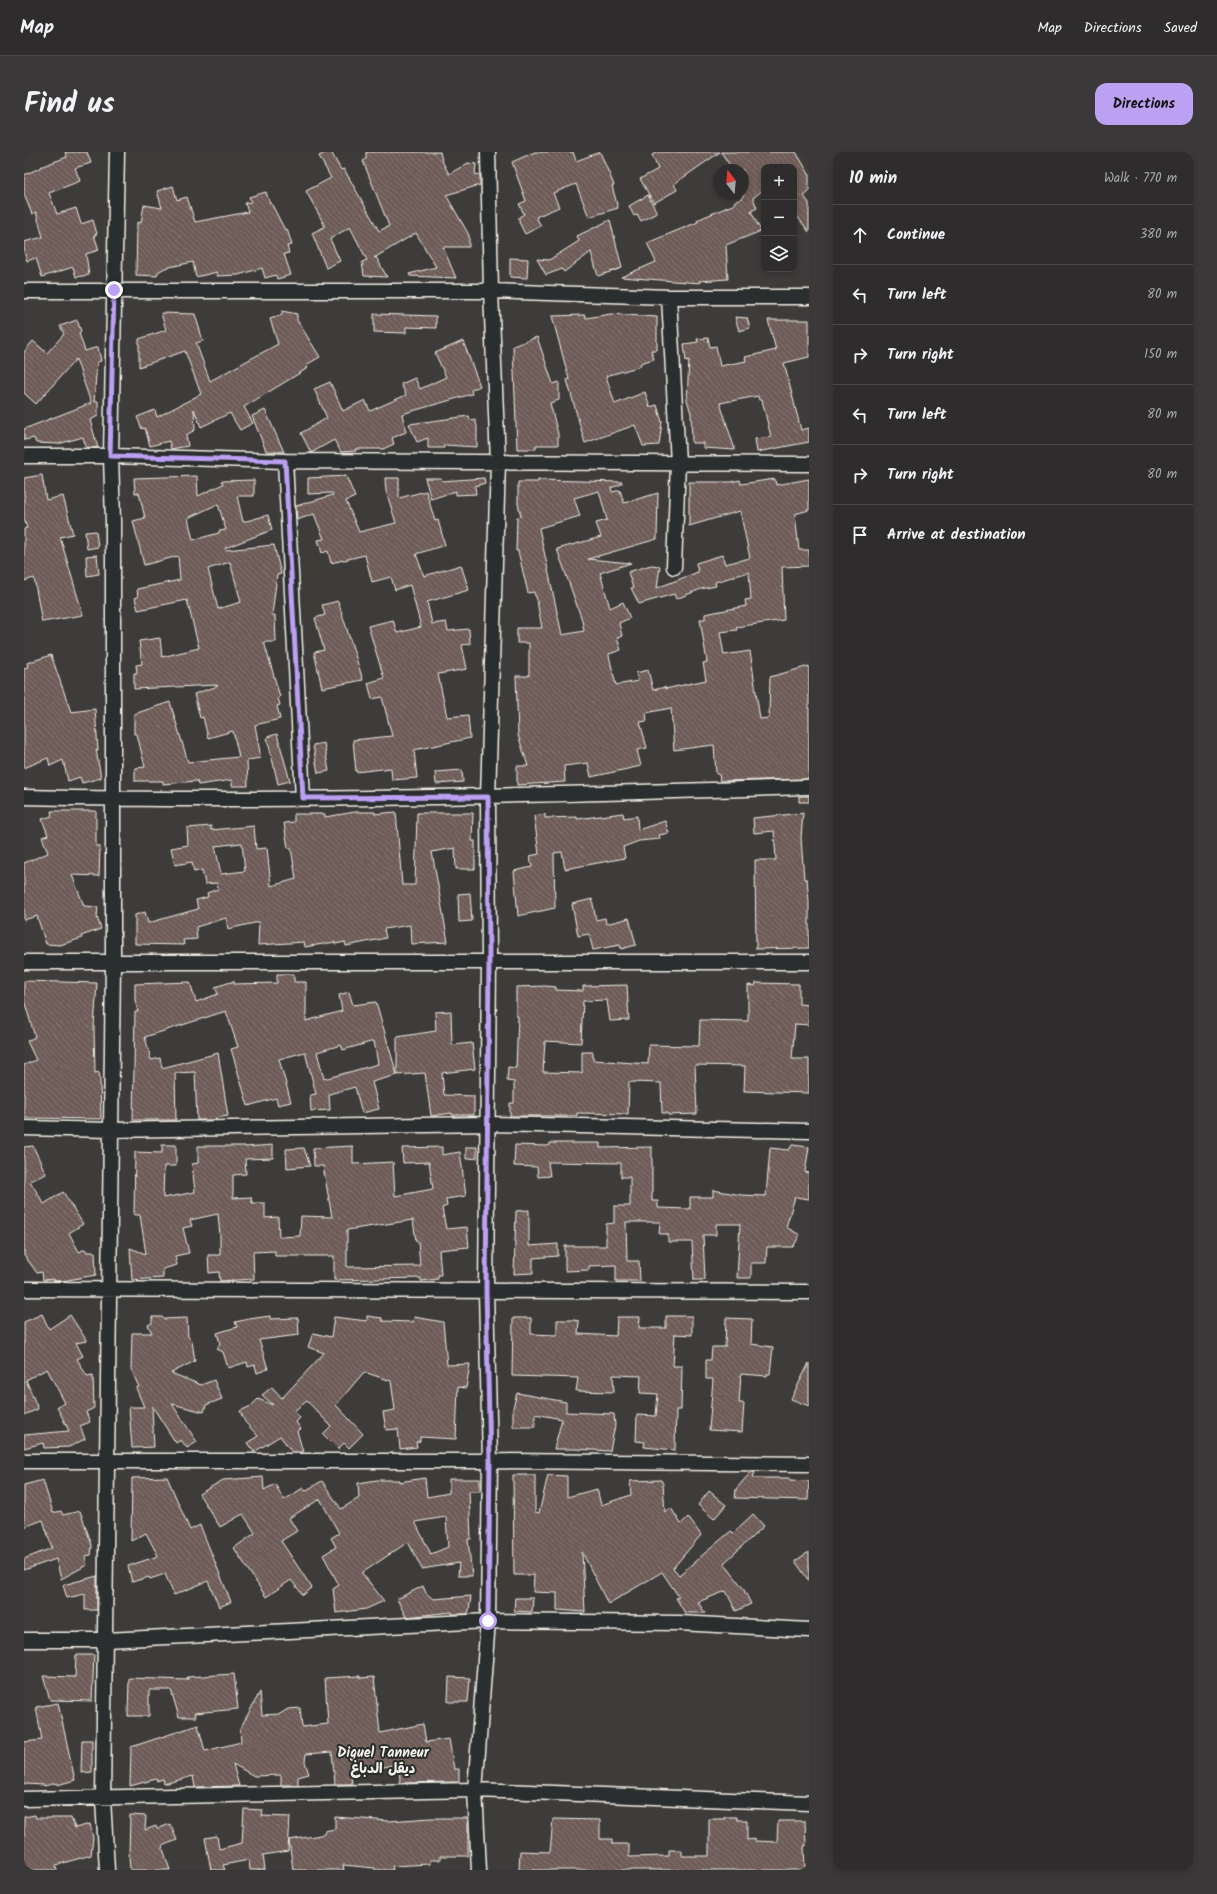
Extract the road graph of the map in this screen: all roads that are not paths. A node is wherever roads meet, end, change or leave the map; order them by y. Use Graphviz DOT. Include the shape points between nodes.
graph roads {
  1 [pos="117,152"];
  2 [pos="488,152"];
  3 [pos="114,290"];
  4 [pos="24,291"];
  5 [pos="491,291"];
  6 [pos="669,297"];
  7 [pos="809,297"];
  8 [pos="24,456"];
  9 [pos="110,456"];
  10 [pos="285,461"];
  11 [pos="498,462"];
  12 [pos="678,463"];
  13 [pos="809,464"];
  14 [pos="674,567"];
  15 [pos="809,787"];
  16 [pos="24,797"];
  17 [pos="488,797"];
  18 [pos="303,798"];
  19 [pos="113,799"];
  20 [pos="24,962"];
  21 [pos="489,962"];
  22 [pos="809,962"];
  23 [pos="113,963"];
  24 [pos="488,1124"];
  25 [pos="24,1128"];
  26 [pos="110,1130"];
  27 [pos="809,1131"];
  28 [pos="24,1290"];
  29 [pos="110,1290"];
  30 [pos="486,1291"];
  31 [pos="809,1292"];
  32 [pos="24,1461"];
  33 [pos="108,1461"];
  34 [pos="490,1461"];
  35 [pos="809,1464"];
  36 [pos="488,1621"];
  37 [pos="809,1630"];
  38 [pos="24,1640"];
  39 [pos="106,1640"];
  40 [pos="475,1790"];
  41 [pos="24,1799"];
  42 [pos="103,1799"];
  43 [pos="809,1803"];
  44 [pos="107,1870"];
  45 [pos="479,1870"];
  1 -- 3 [label="street"];
  2 -- 5 [label="street"];
  3 -- 4 [label="street"];
  3 -- 5 [label="street"];
  3 -- 9 [label="street"];
  5 -- 6 [label="street"];
  5 -- 11 [label="street"];
  6 -- 7 [label="street"];
  6 -- 12 [label="street"];
  8 -- 9 [label="street"];
  9 -- 10 [label="street"];
  9 -- 19 [label="street" via="113,520"];
  10 -- 11 [label="street"];
  10 -- 18 [label="street"];
  11 -- 12 [label="street"];
  11 -- 17 [label="street"];
  12 -- 13 [label="street"];
  12 -- 14 [label="street"];
  15 -- 17 [label="street"];
  16 -- 19 [label="street"];
  17 -- 18 [label="street"];
  17 -- 21 [label="street"];
  18 -- 19 [label="street"];
  19 -- 23 [label="street"];
  20 -- 23 [label="street"];
  21 -- 22 [label="street"];
  21 -- 23 [label="street"];
  21 -- 24 [label="street"];
  23 -- 26 [label="street"];
  24 -- 26 [label="street"];
  24 -- 27 [label="street"];
  24 -- 30 [label="street"];
  25 -- 26 [label="street"];
  26 -- 29 [label="street"];
  28 -- 29 [label="street"];
  29 -- 30 [label="street"];
  29 -- 33 [label="street"];
  30 -- 31 [label="street"];
  30 -- 34 [label="street"];
  32 -- 33 [label="street"];
  33 -- 34 [label="street"];
  33 -- 39 [label="street"];
  34 -- 35 [label="street"];
  34 -- 36 [label="street"];
  36 -- 37 [label="street" via="679,1623"];
  36 -- 39 [label="street"];
  36 -- 40 [label="street"];
  38 -- 39 [label="street"];
  39 -- 42 [label="street"];
  40 -- 42 [label="street"];
  40 -- 43 [label="street"];
  40 -- 45 [label="street"];
  41 -- 42 [label="street"];
  42 -- 44 [label="street"];
}
